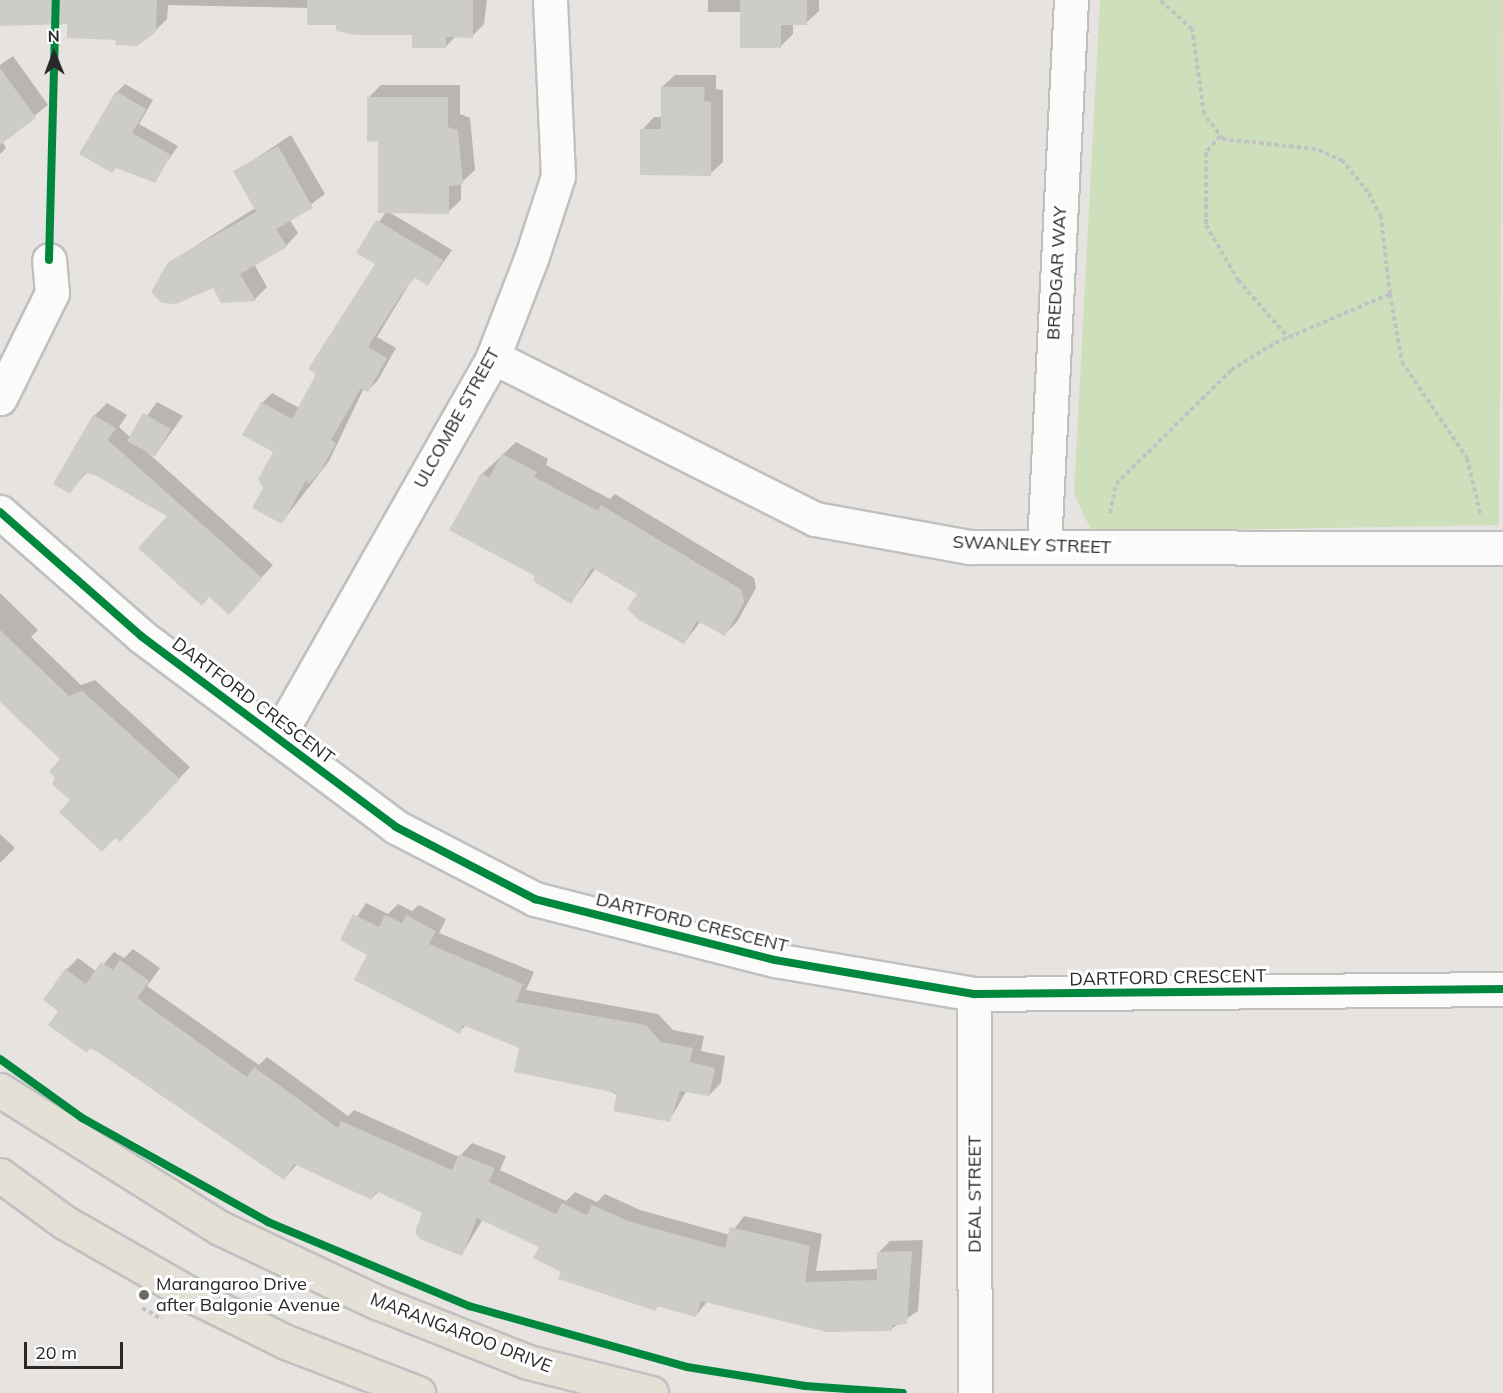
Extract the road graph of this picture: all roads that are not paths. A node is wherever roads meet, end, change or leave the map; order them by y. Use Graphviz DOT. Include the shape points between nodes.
graph roads {
  1 [pos="550,0"];
  2 [pos="1071,0"];
  3 [pos="49,260"];
  4 [pos="493,357"];
  5 [pos="0,398"];
  6 [pos="0,512"];
  7 [pos="1044,546"];
  8 [pos="1494,548"];
  9 [pos="277,738"];
  10 [pos="1503,989"];
  11 [pos="974,994"];
  12 [pos="0,1090"];
  13 [pos="0,1175"];
  14 [pos="642,1392"];
  15 [pos="418,1393"];
  16 [pos="975,1393"];
  1 -- 4 [label="street, ULCOMBE STREET" via="558,176"];
  2 -- 7 [label="street, BREDGAR WAY"];
  3 -- 5 [label="street" via="52,293"];
  4 -- 7 [label="street, SWANLEY STREET" via="815,519 969,547"];
  4 -- 9 [label="street, ULCOMBE STREET"];
  6 -- 9 [label="street, DARTFORD CRESCENT" via="141,636"];
  7 -- 8 [label="street, SWANLEY STREET"];
  9 -- 11 [label="street, DARTFORD CRESCENT" via="396,827 536,899 775,960"];
  10 -- 11 [label="street, DARTFORD CRESCENT"];
  11 -- 16 [label="street, DEAL STREET"];
  12 -- 14 [label="main road, MARANGAROO DRIVE" via="220,1228 359,1294 528,1362"];
  13 -- 15 [label="main road" via="64,1222 200,1299 286,1342"];
}
